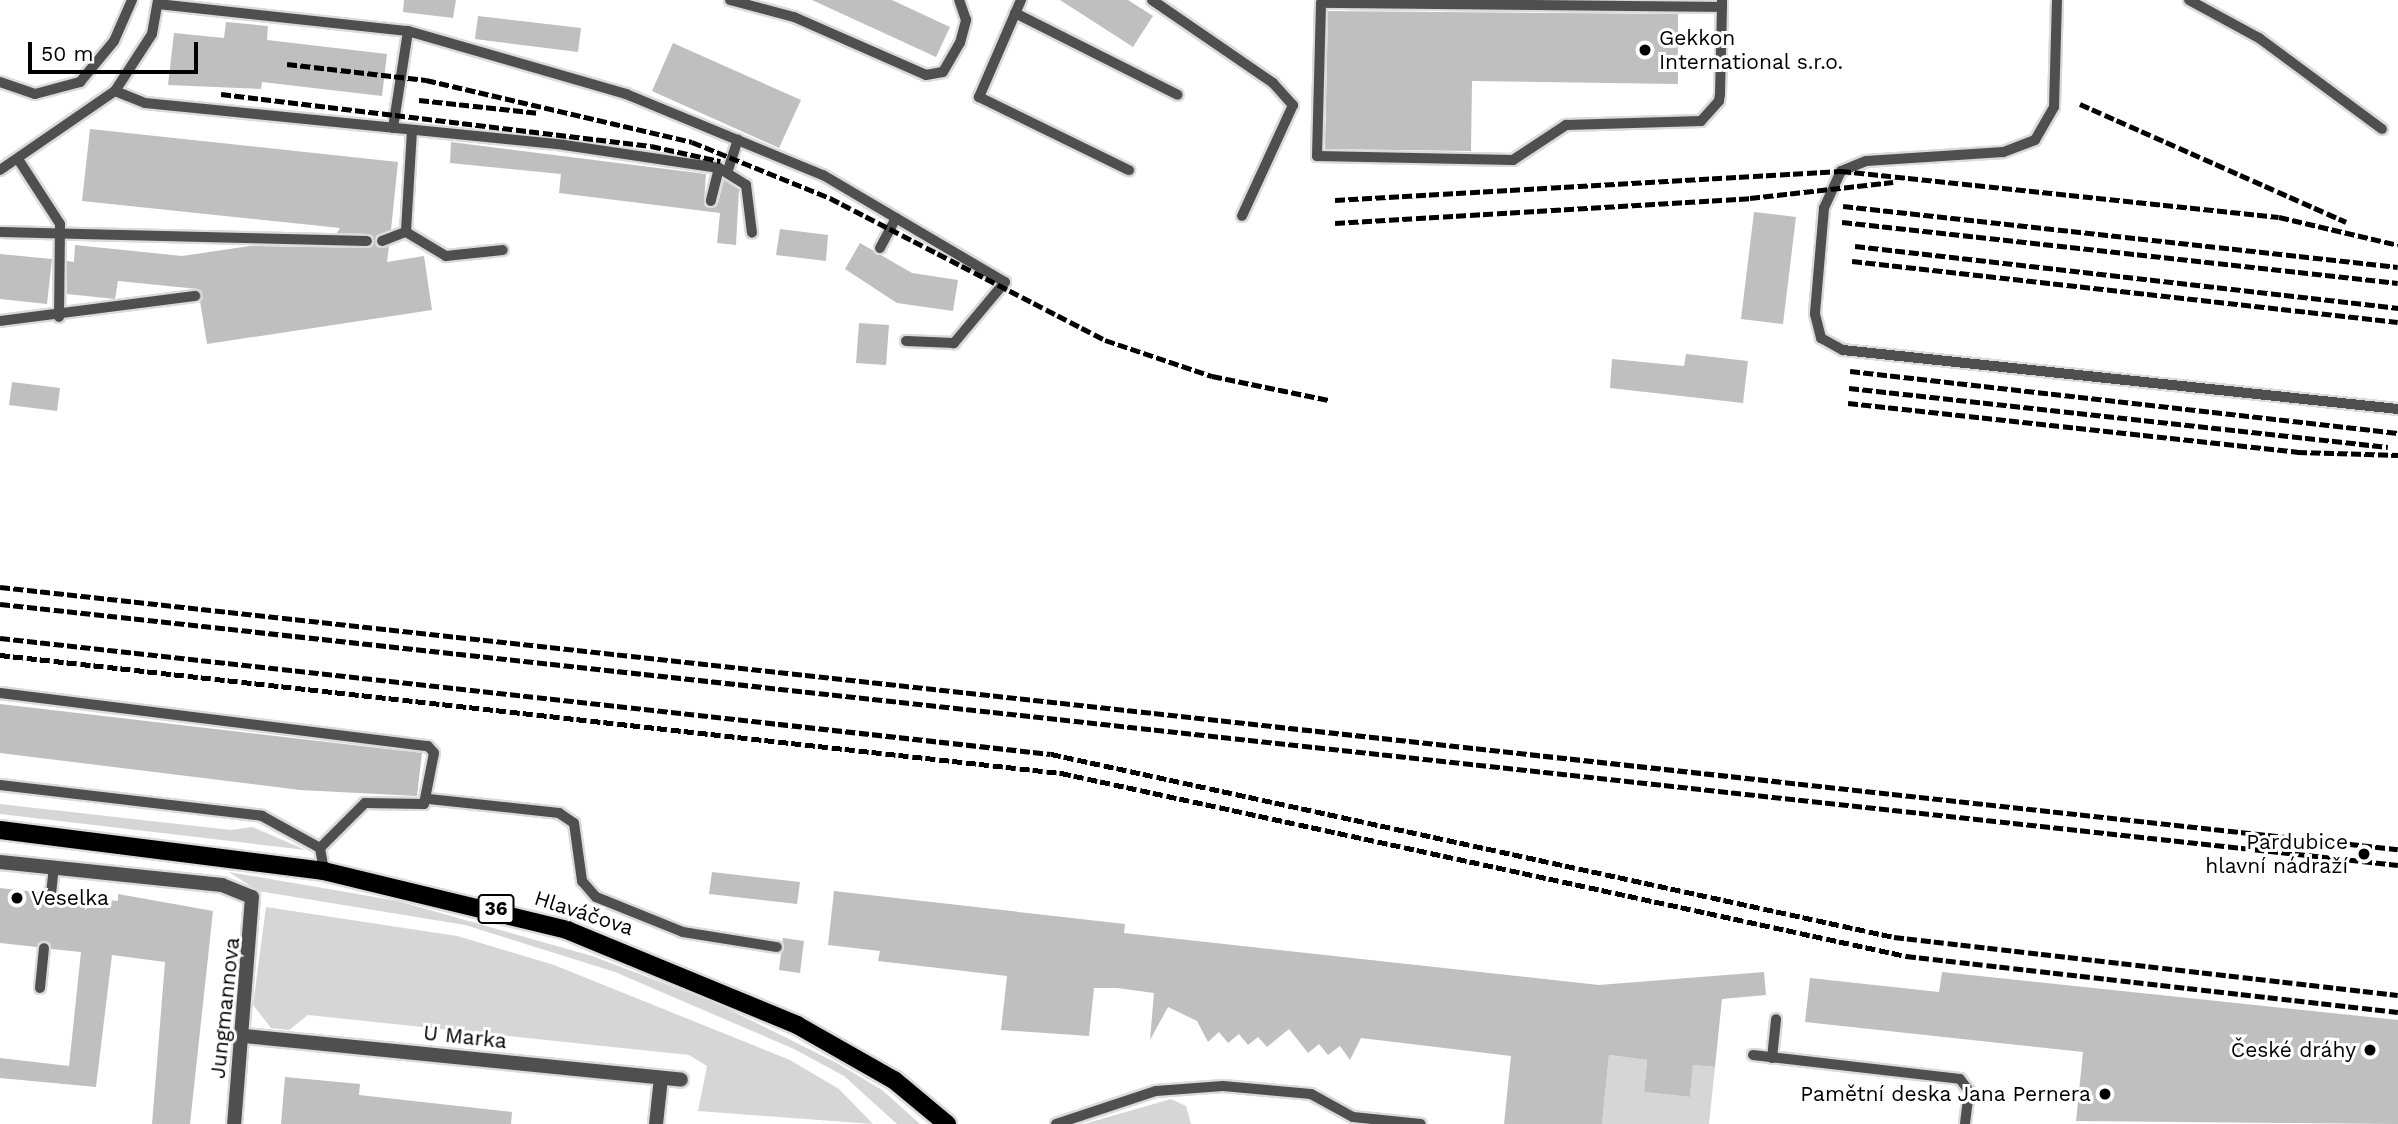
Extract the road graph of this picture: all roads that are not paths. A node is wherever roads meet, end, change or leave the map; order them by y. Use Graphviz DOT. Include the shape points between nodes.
graph roads {
  1 [pos="132,0"];
  2 [pos="730,0"];
  3 [pos="959,0"];
  4 [pos="1021,0"];
  5 [pos="1152,0"];
  6 [pos="2057,0"];
  7 [pos="2189,0"];
  8 [pos="158,2"];
  9 [pos="1722,4"];
  10 [pos="1015,13"];
  11 [pos="408,31"];
  12 [pos="0,82"];
  13 [pos="115,91"];
  14 [pos="1178,95"];
  15 [pos="393,128"];
  16 [pos="2382,129"];
  17 [pos="412,130"];
  18 [pos="738,140"];
  19 [pos="18,159"];
  20 [pos="723,169"];
  21 [pos="0,170"];
  22 [pos="1129,170"];
  23 [pos="711,201"];
  24 [pos="1242,216"];
  25 [pos="896,218"];
  26 [pos="61,231"];
  27 [pos="0,232"];
  28 [pos="406,232"];
  29 [pos="752,233"];
  30 [pos="367,241"];
  31 [pos="382,241"];
  32 [pos="880,248"];
  33 [pos="503,250"];
  34 [pos="195,296"];
  35 [pos="59,317"];
  36 [pos="0,321"];
  37 [pos="906,341"];
  38 [pos="2398,409"];
  39 [pos="0,693"];
  40 [pos="0,785"];
  41 [pos="429,799"];
  42 [pos="0,830"];
  43 [pos="320,848"];
  44 [pos="0,862"];
  45 [pos="54,867"];
  46 [pos="324,871"];
  47 [pos="51,894"];
  48 [pos="777,947"];
  49 [pos="44,948"];
  50 [pos="40,988"];
  51 [pos="1776,1019"];
  52 [pos="244,1036"];
  53 [pos="1753,1055"];
  54 [pos="1772,1058"];
  55 [pos="661,1078"];
  56 [pos="681,1080"];
  57 [pos="234,1124"];
  58 [pos="656,1124"];
  59 [pos="947,1124"];
  60 [pos="1056,1124"];
  61 [pos="1421,1124"];
  62 [pos="1965,1124"];
  1 -- 12 [label="lane" via="114,41 80,82 36,94"];
  2 -- 3 [label="lane" via="806,22 926,75 943,72 960,43 966,20"];
  4 -- 10 [label="lane"];
  5 -- 24 [label="lane" via="1264,76 1293,105"];
  6 -- 38 [label="lane" via="2054,107 2035,141 2003,152 1866,161 1841,171 1824,208 1815,314 1821,338 1843,350"];
  7 -- 16 [label="lane" via="2259,38"];
  8 -- 11 [label="lane"];
  8 -- 13 [label="lane" via="147,45"];
  9 -- 9 [label="lane" via="1719,101 1701,121 1566,125 1513,160 1317,156 1321,3"];
  10 -- 14 [label="lane"];
  10 -- 22 [label="lane" via="979,97"];
  11 -- 15 [label="lane"];
  11 -- 18 [label="lane" via="626,94"];
  13 -- 15 [label="lane" via="145,103"];
  13 -- 19 [label="lane"];
  15 -- 17 [label="lane"];
  17 -- 20 [label="lane"];
  17 -- 28 [label="lane"];
  18 -- 20 [label="lane"];
  18 -- 25 [label="lane" via="823,175"];
  19 -- 21 [label="lane"];
  19 -- 26 [label="lane"];
  20 -- 23 [label="lane"];
  20 -- 29 [label="lane" via="746,185"];
  25 -- 32 [label="lane"];
  25 -- 37 [label="lane" via="1006,284 954,343"];
  26 -- 27 [label="lane"];
  26 -- 30 [label="lane"];
  26 -- 35 [label="lane"];
  28 -- 31 [label="lane"];
  28 -- 33 [label="lane" via="446,256"];
  34 -- 35 [label="lane"];
  35 -- 36 [label="lane"];
  39 -- 41 [label="lane" via="420,741 434,753"];
  40 -- 43 [label="lane" via="248,813 290,826"];
  41 -- 43 [label="lane" via="415,807 365,803"];
  41 -- 48 [label="lane" via="559,813 574,823 582,881 596,897 683,932"];
  42 -- 46 [label="main road, Hlaváčova / 36"];
  43 -- 46 [label="lane"];
  44 -- 45 [label="street"];
  45 -- 47 [label="lane"];
  45 -- 52 [label="street, Jungmannova" via="222,885 252,897"];
  46 -- 59 [label="main road, Hlaváčova / 36" via="506,912 664,965 849,1052"];
  49 -- 50 [label="lane"];
  51 -- 54 [label="lane"];
  52 -- 55 [label="street, U Marka"];
  52 -- 57 [label="street, Jungmannova"];
  53 -- 54 [label="lane"];
  54 -- 62 [label="lane" via="1960,1079 1969,1091"];
  55 -- 56 [label="street, U Marka"];
  55 -- 58 [label="street"];
  60 -- 61 [label="lane" via="1156,1091 1223,1086 1311,1094 1353,1117"];
}
